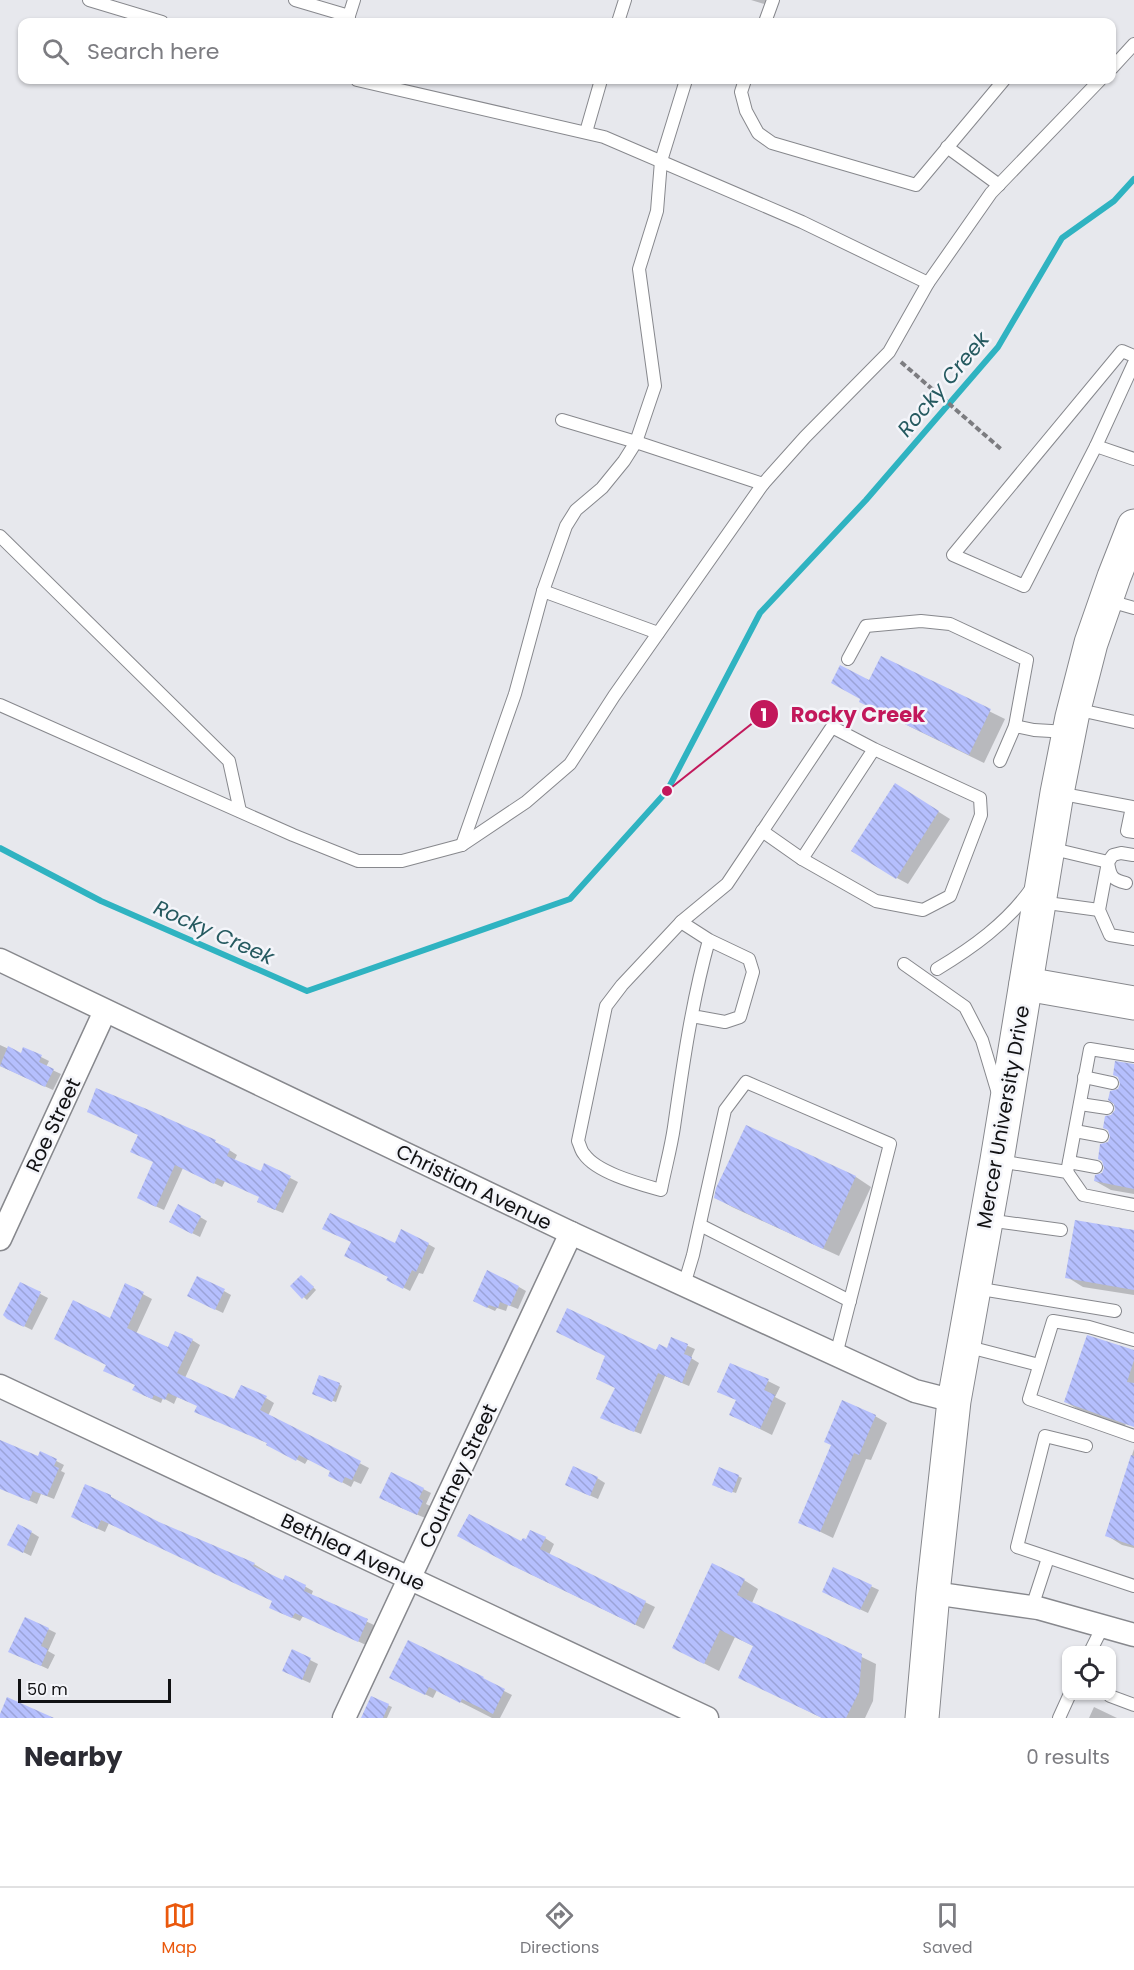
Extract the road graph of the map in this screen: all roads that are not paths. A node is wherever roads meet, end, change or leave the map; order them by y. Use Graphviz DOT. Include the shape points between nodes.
graph roads {
  1 [pos="89,0"];
  2 [pos="295,0"];
  3 [pos="354,0"];
  4 [pos="625,0"];
  5 [pos="773,0"];
  6 [pos="149,18"];
  7 [pos="345,18"];
  8 [pos="348,18"];
  9 [pos="619,18"];
  10 [pos="766,18"];
  11 [pos="1134,44"];
  12 [pos="1116,64"];
  13 [pos="375,84"];
  14 [pos="600,84"];
  15 [pos="685,84"];
  16 [pos="744,84"];
  17 [pos="1001,84"];
  18 [pos="1096,84"];
  19 [pos="586,132"];
  20 [pos="947,147"];
  21 [pos="661,161"];
  22 [pos="999,185"];
  23 [pos="928,283"];
  24 [pos="1134,356"];
  25 [pos="1134,363"];
  26 [pos="562,420"];
  27 [pos="636,442"];
  28 [pos="1096,446"];
  29 [pos="1134,459"];
  30 [pos="763,484"];
  31 [pos="1134,526"];
  32 [pos="0,536"];
  33 [pos="543,591"];
  34 [pos="1120,604"];
  35 [pos="658,633"];
  36 [pos="848,659"];
  37 [pos="0,705"];
  38 [pos="1072,720"];
  39 [pos="1134,722"];
  40 [pos="1015,726"];
  41 [pos="874,749"];
  42 [pos="1000,761"];
  43 [pos="1057,793"];
  44 [pos="240,812"];
  45 [pos="762,831"];
  46 [pos="1134,832"];
  47 [pos="462,845"];
  48 [pos="1132,855"];
  49 [pos="1046,858"];
  50 [pos="802,859"];
  51 [pos="1108,862"];
  52 [pos="1126,883"];
  53 [pos="1039,902"];
  54 [pos="1099,910"];
  55 [pos="681,922"];
  56 [pos="1134,939"];
  57 [pos="709,940"];
  58 [pos="0,960"];
  59 [pos="904,964"];
  60 [pos="937,969"];
  61 [pos="1026,984"];
  62 [pos="1134,1003"];
  63 [pos="105,1011"];
  64 [pos="692,1016"];
  65 [pos="1134,1056"];
  66 [pos="1084,1077"];
  67 [pos="1112,1083"];
  68 [pos="1080,1104"];
  69 [pos="1107,1108"];
  70 [pos="1003,1120"];
  71 [pos="1074,1131"];
  72 [pos="1102,1136"];
  73 [pos="997,1160"];
  74 [pos="1068,1167"];
  75 [pos="1096,1167"];
  76 [pos="1134,1205"];
  77 [pos="986,1220"];
  78 [pos="700,1225"];
  79 [pos="1061,1230"];
  80 [pos="571,1233"];
  81 [pos="0,1239"];
  82 [pos="684,1285"];
  83 [pos="974,1288"];
  84 [pos="850,1301"];
  85 [pos="1115,1311"];
  86 [pos="1134,1340"];
  87 [pos="964,1346"];
  88 [pos="836,1355"];
  89 [pos="1039,1365"];
  90 [pos="0,1386"];
  91 [pos="954,1401"];
  92 [pos="1134,1436"];
  93 [pos="1086,1446"];
  94 [pos="1048,1558"];
  95 [pos="410,1578"];
  96 [pos="1134,1586"];
  97 [pos="933,1593"];
  98 [pos="1032,1607"];
  99 [pos="1103,1626"];
  100 [pos="1134,1635"];
  101 [pos="1093,1646"];
  102 [pos="1116,1698"];
  103 [pos="1068,1700"];
  104 [pos="1134,1705"];
  105 [pos="344,1718"];
  106 [pos="707,1718"];
  107 [pos="922,1718"];
  108 [pos="1059,1718"];
  1 -- 6 [label="lane"];
  2 -- 7 [label="lane"];
  3 -- 8 [label="lane"];
  4 -- 9 [label="lane"];
  5 -- 10 [label="lane"];
  11 -- 12 [label="lane"];
  13 -- 19 [label="lane"];
  14 -- 19 [label="lane"];
  15 -- 21 [label="lane"];
  16 -- 20 [label="lane" via="741,92 746,111 758,133 772,143 916,185"];
  17 -- 20 [label="lane"];
  18 -- 22 [label="lane"];
  19 -- 21 [label="lane"];
  20 -- 22 [label="lane"];
  21 -- 23 [label="lane" via="802,222"];
  21 -- 27 [label="lane" via="657,211 639,269 656,386"];
  22 -- 23 [label="lane"];
  23 -- 30 [label="lane" via="889,352"];
  24 -- 28 [label="lane" via="1122,351 953,555 1024,586"];
  25 -- 28 [label="lane"];
  26 -- 27 [label="lane"];
  27 -- 30 [label="lane"];
  27 -- 33 [label="lane" via="602,488 576,510 566,526"];
  28 -- 29 [label="lane"];
  30 -- 35 [label="lane"];
  31 -- 34 [label="main road, Mercer University Drive"];
  32 -- 44 [label="lane" via="230,761"];
  33 -- 35 [label="lane"];
  33 -- 47 [label="lane" via="515,694"];
  34 -- 38 [label="main road, Mercer University Drive" via="1091,643"];
  35 -- 47 [label="lane" via="570,764 526,802"];
  36 -- 40 [label="lane" via="866,626 921,621 950,624 1027,660"];
  37 -- 44 [label="lane"];
  38 -- 39 [label="lane"];
  38 -- 40 [label="lane" via="1034,730"];
  38 -- 43 [label="main road, Mercer University Drive"];
  40 -- 42 [label="lane"];
  41 -- 45 [label="lane" via="832,727"];
  41 -- 50 [label="lane"];
  41 -- 50 [label="lane" via="980,798 981,815 950,896 923,910 876,901"];
  43 -- 46 [label="lane" via="1132,807 1127,831"];
  43 -- 49 [label="main road, Mercer University Drive"];
  44 -- 47 [label="lane" via="358,861 402,861"];
  45 -- 50 [label="lane"];
  45 -- 55 [label="lane" via="727,884"];
  48 -- 51 [label="lane" via="1113,855"];
  49 -- 51 [label="lane"];
  49 -- 53 [label="main road, Mercer University Drive"];
  49 -- 60 [label="lane" via="1022,901 970,949"];
  51 -- 52 [label="lane" via="1109,874"];
  51 -- 54 [label="lane"];
  53 -- 54 [label="lane"];
  53 -- 61 [label="main road, Mercer University Drive"];
  54 -- 56 [label="lane" via="1110,935"];
  55 -- 57 [label="lane"];
  55 -- 64 [label="lane" via="606,1006 578,1141 592,1163 629,1181 661,1190"];
  57 -- 64 [label="lane"];
  57 -- 64 [label="lane" via="749,959 753,972 740,1017 725,1022"];
  58 -- 63 [label="street, Christian Avenue"];
  59 -- 70 [label="lane" via="965,1007 994,1074"];
  61 -- 62 [label="main road"];
  61 -- 70 [label="main road, Mercer University Drive"];
  63 -- 80 [label="street, Christian Avenue"];
  63 -- 81 [label="street, Roe Street"];
  65 -- 66 [label="lane" via="1090,1049"];
  66 -- 67 [label="lane"];
  66 -- 68 [label="lane"];
  68 -- 69 [label="lane"];
  68 -- 71 [label="lane"];
  70 -- 73 [label="main road, Mercer University Drive"];
  71 -- 72 [label="lane"];
  71 -- 74 [label="lane"];
  73 -- 74 [label="lane"];
  73 -- 77 [label="main road, Mercer University Drive"];
  74 -- 75 [label="lane"];
  74 -- 76 [label="lane" via="1083,1195"];
  77 -- 79 [label="lane"];
  77 -- 83 [label="main road, Mercer University Drive"];
  78 -- 82 [label="lane"];
  78 -- 84 [label="lane"];
  78 -- 84 [label="lane" via="725,1110 746,1082 890,1144"];
  80 -- 82 [label="street, Christian Avenue"];
  80 -- 95 [label="street, Courtney Street"];
  82 -- 88 [label="street, Christian Avenue"];
  83 -- 85 [label="lane"];
  83 -- 87 [label="main road, Mercer University Drive"];
  84 -- 88 [label="lane"];
  86 -- 89 [label="lane" via="1053,1321"];
  87 -- 89 [label="lane"];
  87 -- 91 [label="main road, Mercer University Drive"];
  88 -- 91 [label="street, Christian Avenue" via="915,1391"];
  89 -- 92 [label="lane" via="1029,1399"];
  90 -- 95 [label="street, Bethlea Avenue"];
  91 -- 97 [label="main road, Mercer University Drive"];
  93 -- 94 [label="lane" via="1045,1436 1017,1547"];
  94 -- 96 [label="lane"];
  94 -- 98 [label="lane"];
  95 -- 105 [label="street, Courtney Street"];
  95 -- 106 [label="street, Bethlea Avenue"];
  97 -- 98 [label="street"];
  97 -- 107 [label="main road, Mercer University Drive"];
  98 -- 99 [label="street"];
  99 -- 100 [label="street"];
  99 -- 101 [label="lane"];
  102 -- 104 [label="lane"];
  103 -- 108 [label="lane"];
}
